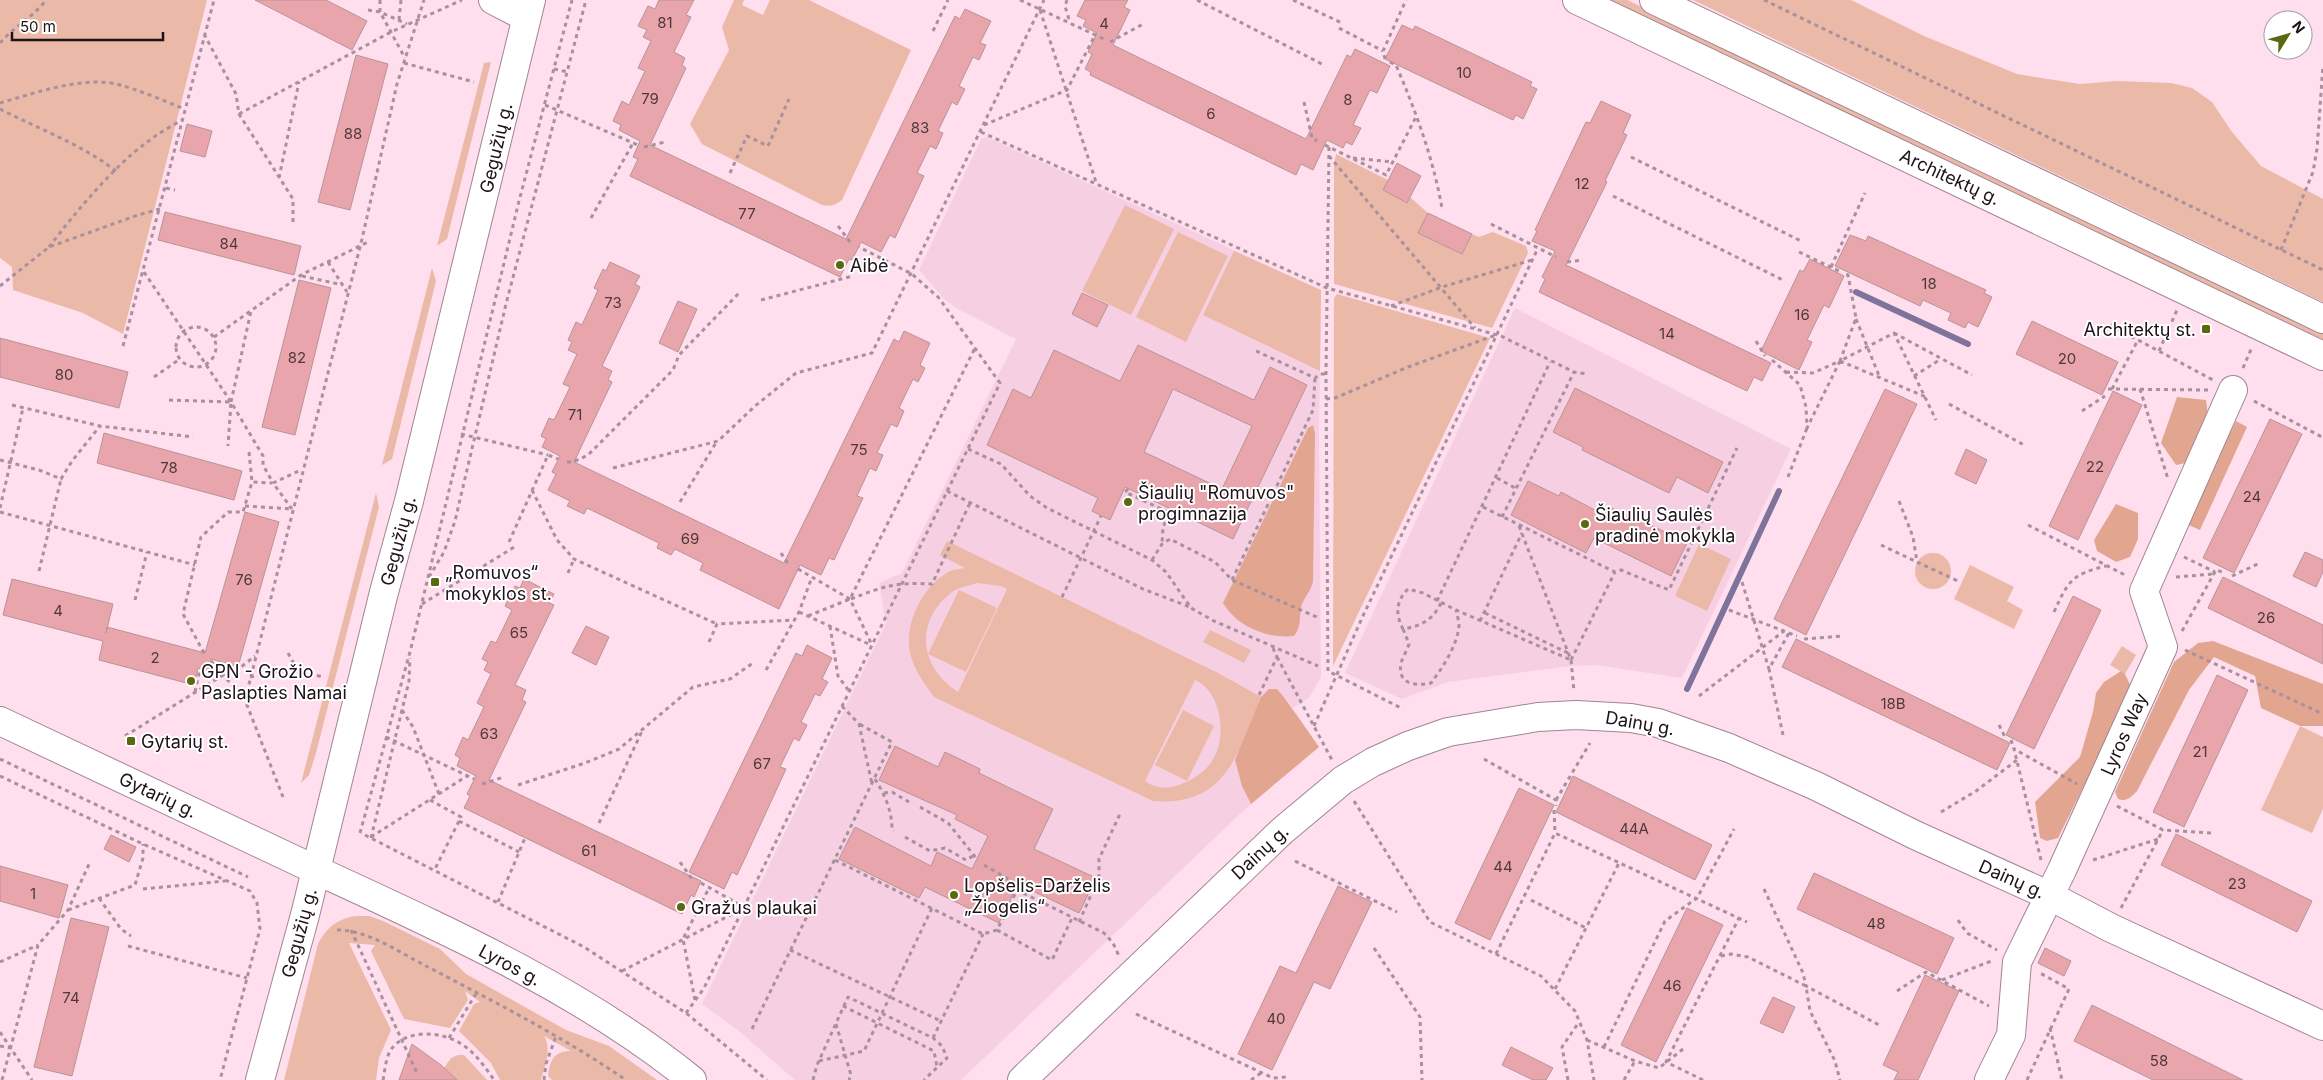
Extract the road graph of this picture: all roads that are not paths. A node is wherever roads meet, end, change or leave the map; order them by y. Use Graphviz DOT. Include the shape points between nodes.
graph roads {
  1 [pos="493,0"];
  2 [pos="1577,0"];
  3 [pos="1654,0"];
  4 [pos="529,8"];
  5 [pos="2323,319"];
  6 [pos="2323,356"];
  7 [pos="2233,390"];
  8 [pos="0,721"];
  9 [pos="316,869"];
  10 [pos="2050,896"];
  11 [pos="2323,1026"];
  12 [pos="260,1080"];
  13 [pos="692,1080"];
  14 [pos="1022,1080"];
  15 [pos="1989,1080"];
  1 -- 4 [label="street"];
  2 -- 6 [label="street, Architektų g."];
  3 -- 5 [label="street, Architektų g."];
  4 -- 9 [label="street, Gegužių g."];
  7 -- 10 [label="street, Lyros Way" via="2144,591 2163,647"];
  8 -- 9 [label="street, Gytarių g."];
  9 -- 12 [label="street, Gegužių g."];
  9 -- 13 [label="street, Lyros g." via="404,910 584,1006 663,1056"];
  10 -- 11 [label="street, Dainų g." via="2111,928"];
  10 -- 14 [label="street, Dainų g." via="1816,786 1729,748 1658,723 1576,715 1538,717 1448,732 1373,762 1343,780 1282,831"];
  10 -- 15 [label="street, Lyros Way" via="2012,958 2011,1035"];
}
